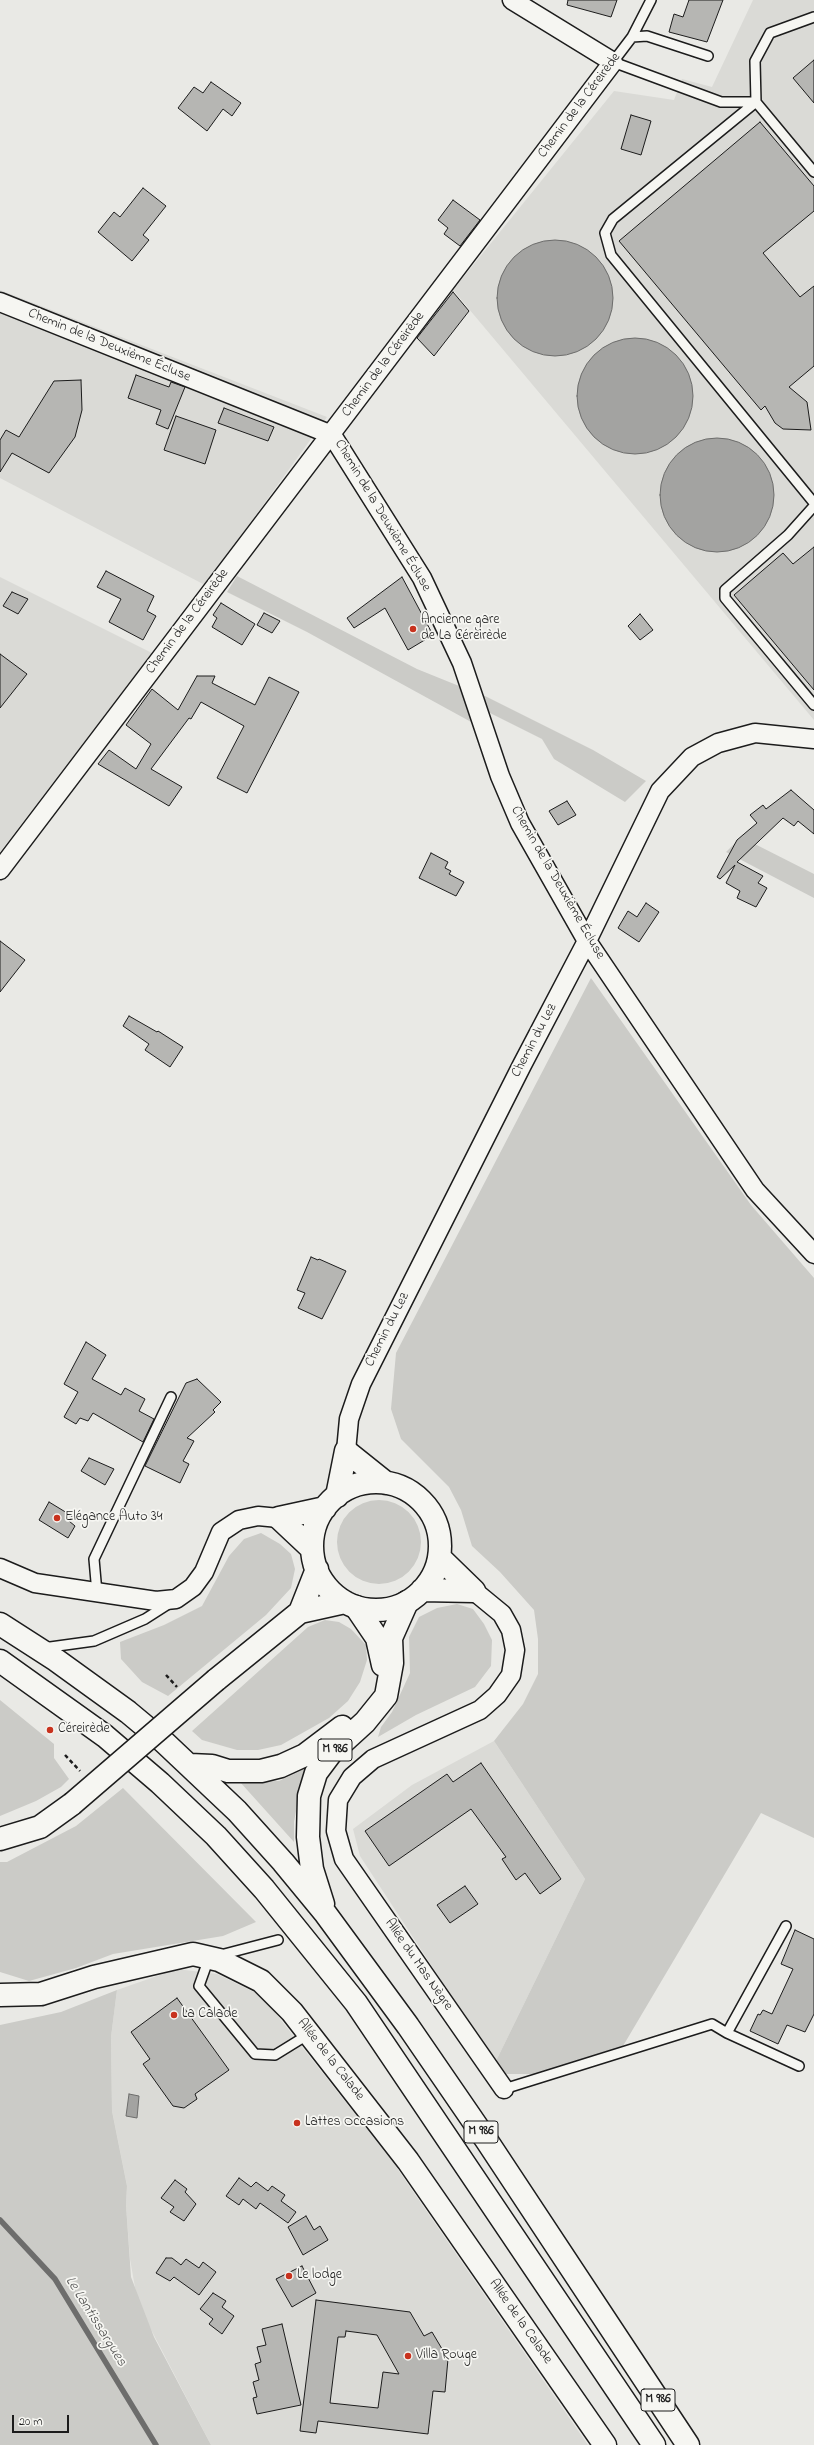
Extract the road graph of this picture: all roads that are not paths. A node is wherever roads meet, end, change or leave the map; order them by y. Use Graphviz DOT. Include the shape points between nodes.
graph roads {
  1 [pos="512,0"];
  2 [pos="651,0"];
  3 [pos="814,17"];
  4 [pos="632,37"];
  5 [pos="708,56"];
  6 [pos="612,62"];
  7 [pos="756,102"];
  8 [pos="811,164"];
  9 [pos="814,172"];
  10 [pos="0,302"];
  11 [pos="332,435"];
  12 [pos="814,503"];
  13 [pos="814,506"];
  14 [pos="814,705"];
  15 [pos="814,739"];
  16 [pos="0,870"];
  17 [pos="587,941"];
  18 [pos="814,1254"];
  19 [pos="171,1397"];
  20 [pos="346,1451"];
  21 [pos="386,1483"];
  22 [pos="331,1502"];
  23 [pos="279,1518"];
  24 [pos="439,1557"];
  25 [pos="314,1559"];
  26 [pos="0,1568"];
  27 [pos="474,1591"];
  28 [pos="97,1593"];
  29 [pos="414,1596"];
  30 [pos="176,1599"];
  31 [pos="351,1604"];
  32 [pos="300,1612"];
  33 [pos="0,1624"];
  34 [pos="39,1649"];
  35 [pos="5,1667"];
  36 [pos="190,1765"];
  37 [pos="0,1840"];
  38 [pos="325,1913"];
  39 [pos="786,1926"];
  40 [pos="278,1940"];
  41 [pos="208,1958"];
  42 [pos="0,1995"];
  43 [pos="728,2032"];
  44 [pos="309,2034"];
  45 [pos="799,2066"];
  46 [pos="504,2089"];
  47 [pos="605,2445"];
  48 [pos="654,2445"];
  49 [pos="688,2445"];
  1 -- 6 [label="street"];
  2 -- 4 [label="lane, Chemin de la Céreirède"];
  3 -- 7 [label="lane" via="770,33 755,61"];
  4 -- 5 [label="lane" via="647,36"];
  4 -- 6 [label="lane, Chemin de la Céreirède"];
  6 -- 7 [label="lane" via="721,102"];
  6 -- 11 [label="street, Chemin de la Céreirède"];
  7 -- 8 [label="lane"];
  7 -- 12 [label="lane" via="613,219 605,233 611,255"];
  8 -- 9 [label="lane"];
  10 -- 11 [label="street, Chemin de la Deuxième Écluse"];
  11 -- 16 [label="street, Chemin de la Céreirède"];
  11 -- 17 [label="street, Chemin de la Deuxième Écluse" via="422,578 462,663 500,776 520,824"];
  13 -- 14 [label="lane" via="788,536 725,590 725,598"];
  15 -- 17 [label="street, Chemin du Lez" via="755,734 718,743 692,757 660,791"];
  17 -- 18 [label="street, Chemin de la Deuxième Écluse" via="755,1190"];
  17 -- 20 [label="street, Chemin du Lez" via="361,1384 350,1419"];
  19 -- 28 [label="lane" via="94,1559"];
  20 -- 21 [label="main road"];
  20 -- 22 [label="main road, Chemin du Lez"];
  21 -- 22 [label="main road" via="360,1484"];
  21 -- 24 [label="main road" via="405,1489 422,1501 433,1517 439,1537"];
  22 -- 23 [label="main road"];
  22 -- 25 [label="main road" via="314,1533"];
  23 -- 25 [label="main road"];
  23 -- 30 [label="street" via="258,1516 239,1520 221,1532 204,1572 193,1587"];
  24 -- 27 [label="main road, Allée du Mas Nègre"];
  24 -- 29 [label="main road" via="430,1580"];
  25 -- 31 [label="main road" via="333,1594"];
  25 -- 32 [label="main road"];
  26 -- 28 [label="street" via="35,1583"];
  27 -- 29 [label="main road"];
  27 -- 46 [label="street, Allée du Mas Nègre" via="502,1614 511,1630 515,1650 510,1675 497,1695 480,1710 373,1759 352,1777 338,1800 336,1831 344,1859"];
  28 -- 30 [label="street" via="156,1601"];
  29 -- 31 [label="main road" via="391,1608 373,1610"];
  29 -- 38 [label="main road, M 986" via="390,1638 392,1663 386,1696 365,1722 331,1753 316,1773 309,1796 308,1837"];
  30 -- 34 [label="lane" via="145,1619 94,1641"];
  31 -- 32 [label="main road"];
  31 -- 36 [label="main road, M 986" via="377,1638 383,1665 374,1699 349,1722 305,1755 280,1766 261,1771 228,1771 212,1766"];
  32 -- 37 [label="main road, bridge" via="216,1680 72,1804 40,1827"];
  33 -- 34 [label="main road, M 986"];
  34 -- 36 [label="main road, M 986" via="128,1712"];
  35 -- 48 [label="main road, M 986" via="105,1736 160,1783 216,1836 264,1890 356,2003"];
  36 -- 38 [label="main road, M 986" via="237,1811"];
  38 -- 49 [label="main road, M 986" via="408,2026 487,2141"];
  39 -- 43 [label="lane"];
  40 -- 41 [label="lane"];
  41 -- 42 [label="main road, Allée de la Calade" via="193,1954 94,1977 41,1994"];
  41 -- 44 [label="main road, Allée de la Calade" via="242,1970 261,1981"];
  41 -- 44 [label="lane" via="199,1986 255,2054 275,2055"];
  43 -- 45 [label="lane, Allée du Mas Nègre"];
  43 -- 46 [label="lane, Allée du Mas Nègre" via="712,2024"];
  44 -- 47 [label="main road, Allée de la Calade" via="408,2161"];
}
